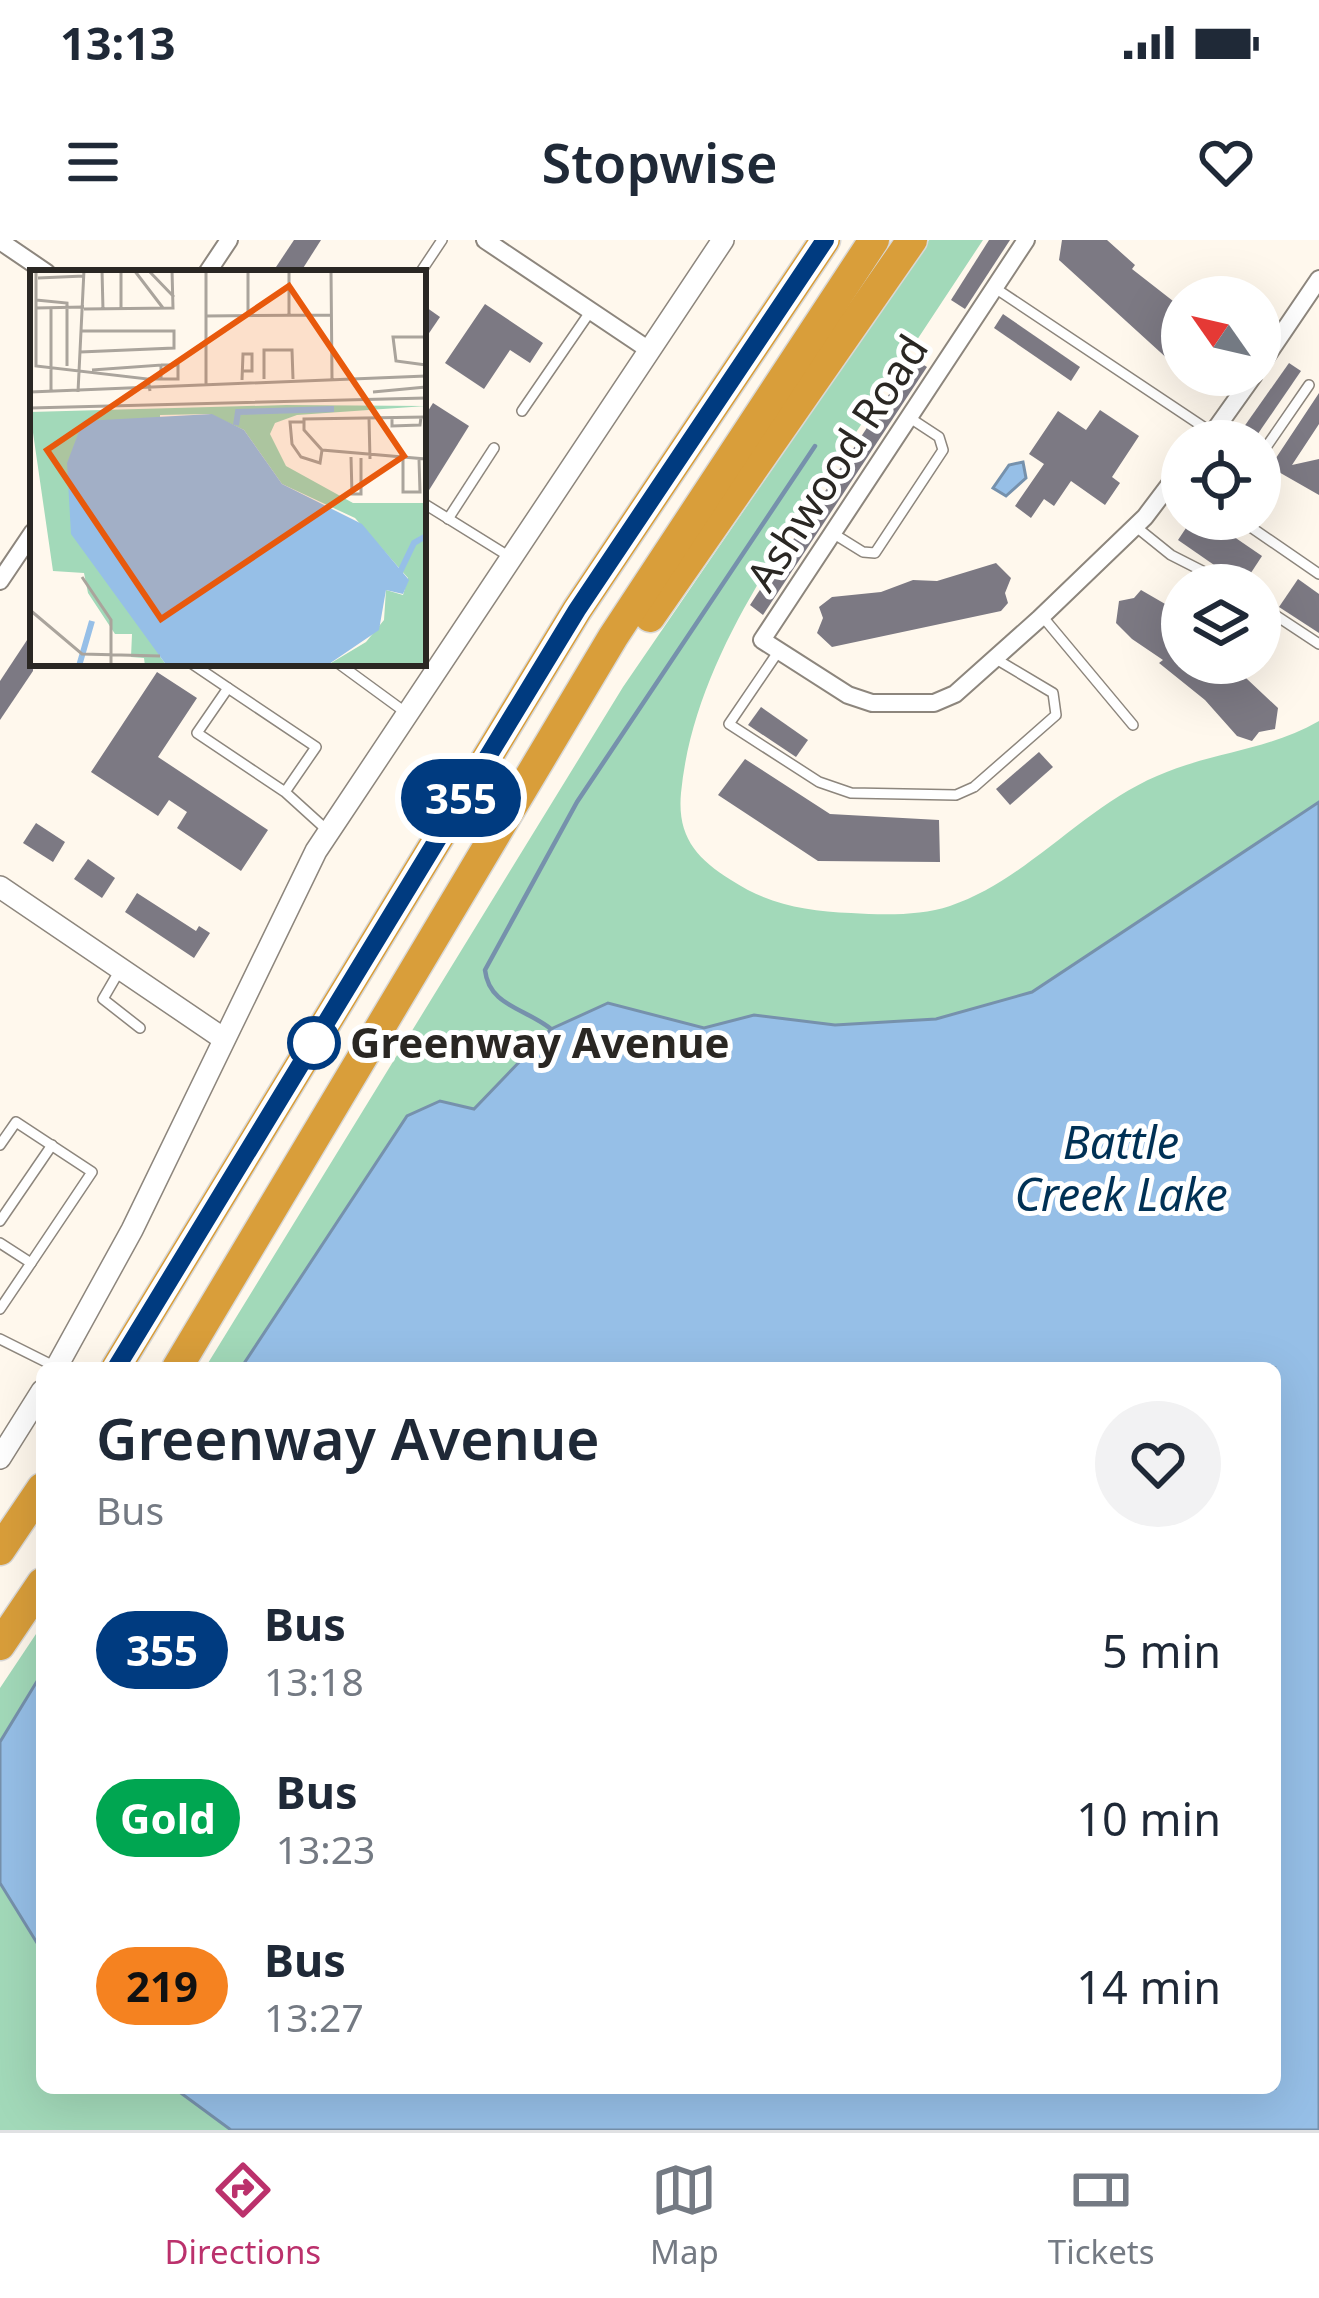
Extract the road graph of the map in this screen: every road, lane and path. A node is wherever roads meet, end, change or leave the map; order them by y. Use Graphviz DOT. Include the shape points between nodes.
graph roads {
  1 [pos="229,240"];
  2 [pos="442,240"];
  3 [pos="485,240"];
  4 [pos="723,240"];
  5 [pos="825,240"];
  6 [pos="874,240"];
  7 [pos="912,240"];
  8 [pos="1027,240"];
  9 [pos="0,241"];
  10 [pos="43,270"];
  11 [pos="209,270"];
  12 [pos="422,270"];
  13 [pos="1319,279"];
  14 [pos="995,288"];
  15 [pos="591,311"];
  16 [pos="1281,335"];
  17 [pos="649,350"];
  18 [pos="1309,385"];
  19 [pos="522,411"];
  20 [pos="910,418"];
  21 [pos="1186,420"];
  22 [pos="1281,426"];
  23 [pos="494,448"];
  24 [pos="1161,497"];
  25 [pos="426,508"];
  26 [pos="448,519"];
  27 [pos="1135,526"];
  28 [pos="834,534"];
  29 [pos="30,536"];
  30 [pos="1269,540"];
  31 [pos="510,556"];
  32 [pos="1189,564"];
  33 [pos="3,569"];
  34 [pos="1319,574"];
  35 [pos="1042,616"];
  36 [pos="1281,619"];
  37 [pos="1319,644"];
  38 [pos="778,652"];
  39 [pos="996,659"];
  40 [pos="195,666"];
  41 [pos="342,666"];
  42 [pos="228,688"];
  43 [pos="406,712"];
  44 [pos="1132,724"];
  45 [pos="285,792"];
  46 [pos="500,827"];
  47 [pos="328,831"];
  48 [pos="0,887"];
  49 [pos="121,968"];
  50 [pos="140,1028"];
  51 [pos="221,1037"];
  52 [pos="0,1145"];
  53 [pos="52,1145"];
  54 [pos="0,1221"];
  55 [pos="0,1243"];
  56 [pos="31,1263"];
  57 [pos="0,1309"];
  58 [pos="0,1339"];
  59 [pos="46,1362"];
  60 [pos="59,1362"];
  61 [pos="120,1362"];
  62 [pos="181,1362"];
  63 [pos="36,1401"];
  64 [pos="0,1458"];
  65 [pos="36,1497"];
  66 [pos="0,1550"];
  67 [pos="36,1592"];
  68 [pos="0,1646"];
  1 -- 11 [label="street"];
  2 -- 12 [label="lane"];
  3 -- 15 [label="street"];
  4 -- 17 [label="street"];
  5 -- 61 [label="highway" via="577,610"];
  6 -- 46 [label="highway" via="613,637"];
  7 -- 46 [label="highway"];
  8 -- 14 [label="street, Ashwood Road"];
  9 -- 10 [label="street"];
  13 -- 16 [label="street"];
  14 -- 20 [label="street, Ashwood Road"];
  14 -- 21 [label="lane"];
  15 -- 17 [label="street"];
  15 -- 19 [label="lane"];
  17 -- 31 [label="street"];
  18 -- 22 [label="lane"];
  20 -- 28 [label="street, Ashwood Road"];
  20 -- 28 [label="lane" via="939,437 943,450 875,553"];
  23 -- 26 [label="lane"];
  24 -- 27 [label="street, Ashwood Road"];
  25 -- 26 [label="lane"];
  26 -- 31 [label="lane"];
  27 -- 32 [label="lane"];
  27 -- 35 [label="street, Ashwood Road"];
  28 -- 38 [label="street, Ashwood Road" via="762,640"];
  29 -- 33 [label="street"];
  30 -- 34 [label="lane"];
  31 -- 43 [label="street"];
  35 -- 39 [label="street, Ashwood Road"];
  35 -- 44 [label="lane"];
  36 -- 37 [label="lane"];
  38 -- 39 [label="street, Ashwood Road" via="848,695 909,705 955,694"];
  38 -- 39 [label="lane" via="729,724 819,782 851,793 956,795 1056,715 1053,693"];
  40 -- 42 [label="lane"];
  41 -- 43 [label="lane"];
  42 -- 45 [label="lane" via="197,733"];
  42 -- 45 [label="lane" via="316,747"];
  43 -- 47 [label="street"];
  45 -- 47 [label="lane"];
  46 -- 62 [label="highway"];
  47 -- 51 [label="street"];
  48 -- 49 [label="street"];
  49 -- 50 [label="lane" via="103,999"];
  49 -- 51 [label="street"];
  51 -- 60 [label="street" via="150,1195"];
  52 -- 53 [label="lane" via="16,1121"];
  53 -- 54 [label="lane"];
  53 -- 56 [label="lane" via="92,1172"];
  55 -- 56 [label="lane"];
  56 -- 57 [label="lane"];
  58 -- 59 [label="lane"];
  63 -- 64 [label="street"];
  65 -- 66 [label="highway"];
  67 -- 68 [label="highway"];
}
